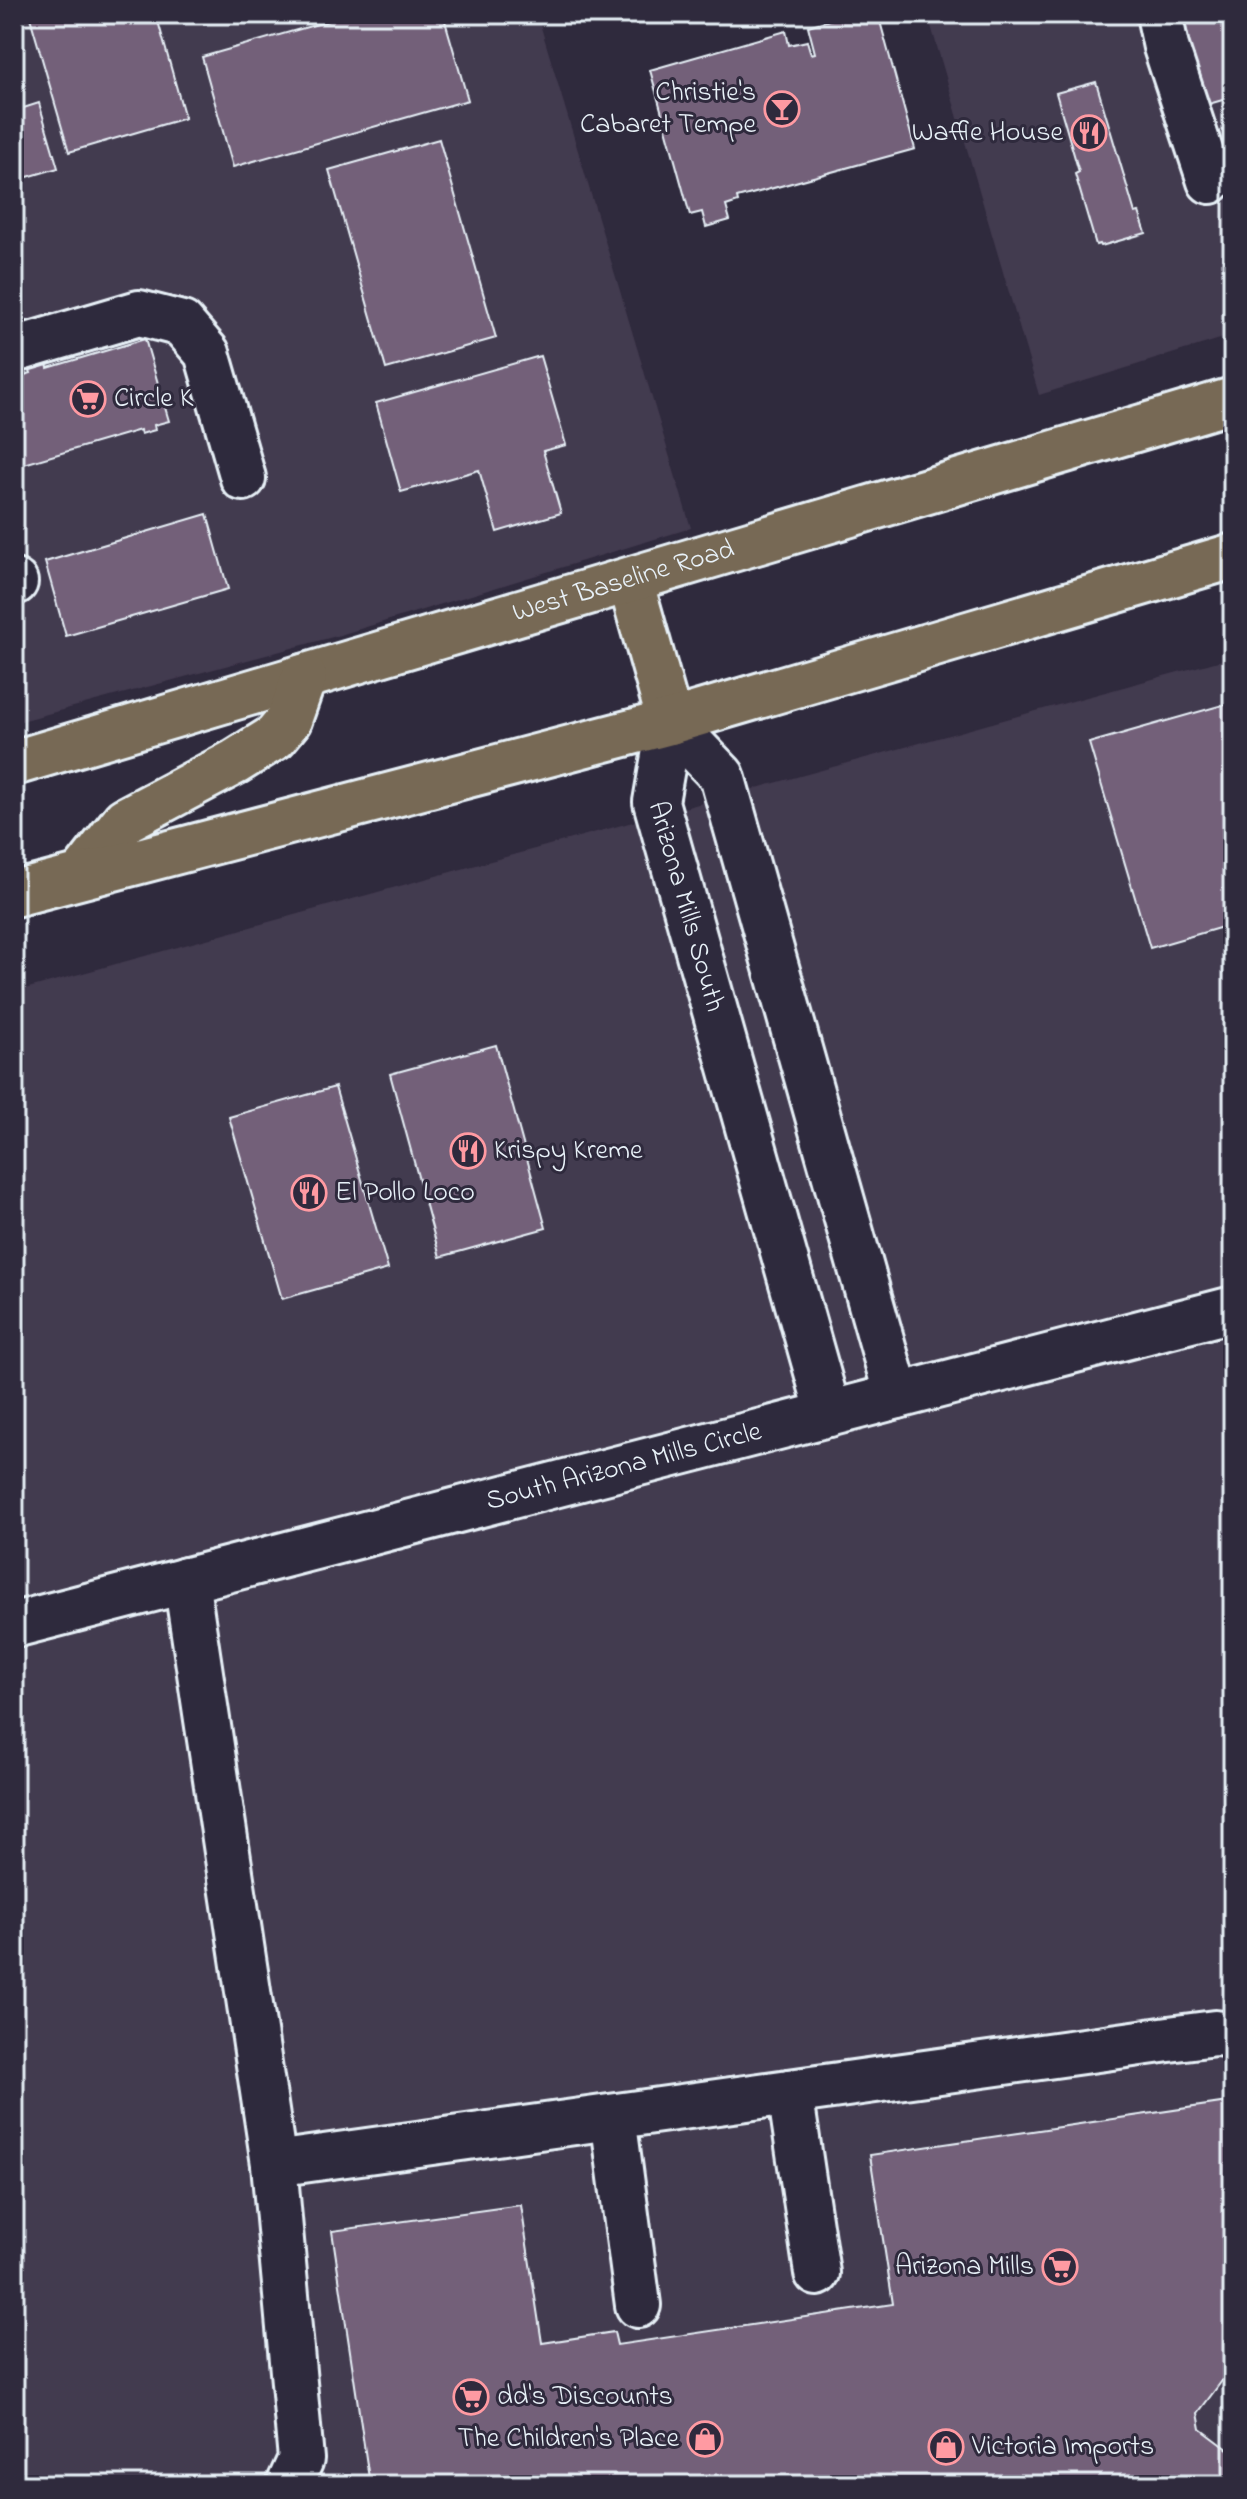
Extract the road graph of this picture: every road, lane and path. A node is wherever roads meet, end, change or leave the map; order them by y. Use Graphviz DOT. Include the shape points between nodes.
graph roads {
  1 [pos="1159,14"];
  2 [pos="1210,181"];
  3 [pos="14,350"];
  4 [pos="1233,400"];
  5 [pos="243,478"];
  6 [pos="1233,556"];
  7 [pos="630,580"];
  8 [pos="304,677"];
  9 [pos="670,722"];
  10 [pos="14,763"];
  11 [pos="82,875"];
  12 [pos="14,894"];
  13 [pos="1233,1309"];
  14 [pos="897,1396"];
  15 [pos="829,1414"];
  16 [pos="186,1580"];
  17 [pos="14,1625"];
  18 [pos="1233,2035"];
  19 [pos="790,2092"];
  20 [pos="613,2117"];
  21 [pos="274,2164"];
  22 [pos="817,2273"];
  23 [pos="638,2305"];
  24 [pos="289,2485"];
  1 -- 2 [label="lane"];
  3 -- 5 [label="lane" via="139,313 182,324 207,353"];
  4 -- 7 [label="main road, West Baseline Road"];
  6 -- 9 [label="main road"];
  7 -- 8 [label="main road, West Baseline Road"];
  7 -- 9 [label="main road"];
  8 -- 10 [label="main road, West Baseline Road"];
  8 -- 11 [label="main road" via="289,720 275,737 125,820"];
  9 -- 11 [label="main road"];
  9 -- 14 [label="lane" via="722,776"];
  9 -- 15 [label="lane, Arizona Mills South" via="656,802"];
  11 -- 12 [label="main road"];
  13 -- 14 [label="lane, South Arizona Mills Circle"];
  14 -- 15 [label="lane, South Arizona Mills Circle"];
  15 -- 16 [label="lane, South Arizona Mills Circle"];
  16 -- 17 [label="lane, South Arizona Mills Circle"];
  16 -- 21 [label="lane"];
  18 -- 19 [label="lane" via="1215,2033"];
  19 -- 20 [label="lane"];
  19 -- 22 [label="lane"];
  20 -- 21 [label="lane"];
  20 -- 23 [label="lane"];
  21 -- 24 [label="lane" via="301,2459"];
}
